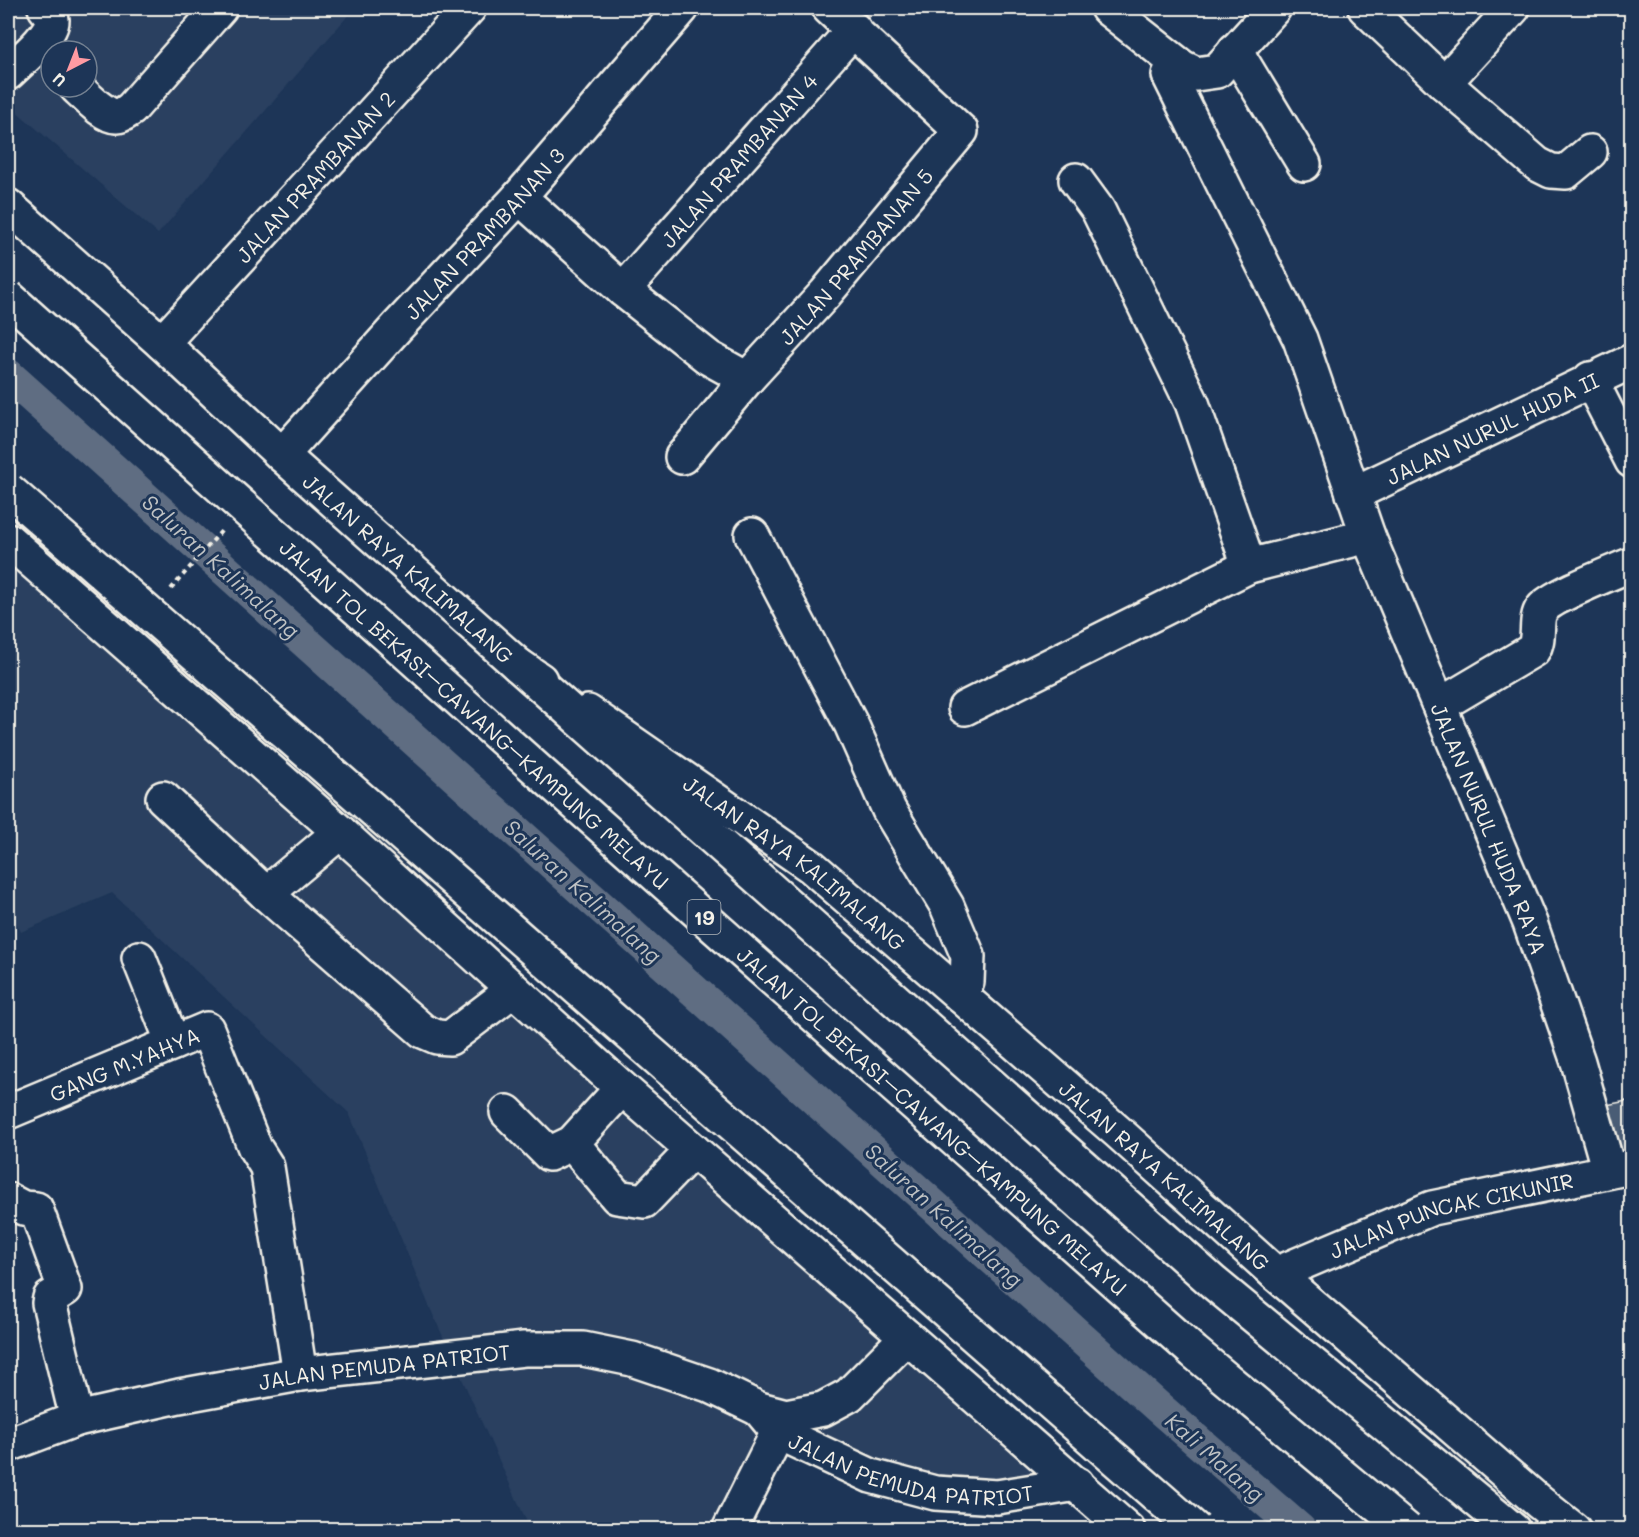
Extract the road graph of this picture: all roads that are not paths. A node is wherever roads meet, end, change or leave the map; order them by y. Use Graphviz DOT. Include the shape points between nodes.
graph roads {
  1 [pos="45,8"];
  2 [pos="220,8"];
  3 [pos="469,8"];
  4 [pos="682,8"];
  5 [pos="829,8"];
  6 [pos="1107,8"];
  7 [pos="1274,8"];
  8 [pos="1365,8"];
  9 [pos="1513,8"];
  10 [pos="854,29"];
  11 [pos="48,39"];
  12 [pos="39,58"];
  13 [pos="1226,61"];
  14 [pos="8,73"];
  15 [pos="1169,75"];
  16 [pos="1444,83"];
  17 [pos="90,99"];
  18 [pos="1590,152"];
  19 [pos="1304,164"];
  20 [pos="1076,180"];
  21 [pos="519,198"];
  22 [pos="8,206"];
  23 [pos="623,290"];
  24 [pos="8,297"];
  25 [pos="162,343"];
  26 [pos="1632,361"];
  27 [pos="747,379"];
  28 [pos="1590,380"];
  29 [pos="282,455"];
  30 [pos="682,457"];
  31 [pos="1632,461"];
  32 [pos="8,490"];
  33 [pos="1353,494"];
  34 [pos="752,535"];
  35 [pos="1368,536"];
  36 [pos="8,540"];
  37 [pos="1632,564"];
  38 [pos="1249,566"];
  39 [pos="518,665"];
  40 [pos="1440,705"];
  41 [pos="965,708"];
  42 [pos="163,798"];
  43 [pos="340,832"];
  44 [pos="266,894"];
  45 [pos="139,958"];
  46 [pos="513,990"];
  47 [pos="961,996"];
  48 [pos="173,1043"];
  49 [pos="622,1088"];
  50 [pos="8,1112"];
  51 [pos="507,1112"];
  52 [pos="572,1143"];
  53 [pos="693,1150"];
  54 [pos="1620,1169"];
  55 [pos="8,1200"];
  56 [pos="1276,1274"];
  57 [pos="907,1337"];
  58 [pos="300,1374"];
  59 [pos="77,1419"];
  60 [pos="774,1419"];
  61 [pos="8,1445"];
  62 [pos="1077,1484"];
  63 [pos="729,1530"];
  64 [pos="1128,1530"];
  65 [pos="1196,1530"];
  66 [pos="1407,1530"];
  67 [pos="1512,1530"];
  68 [pos="1574,1530"];
  1 -- 11 [label="main road" via="52,20"];
  2 -- 17 [label="main road" via="123,115 108,114"];
  3 -- 25 [label="main road, JALAN PRAMBANAN 2"];
  4 -- 21 [label="main road, JALAN PRAMBANAN 3"];
  5 -- 10 [label="main road"];
  6 -- 13 [label="main road" via="1196,74"];
  7 -- 13 [label="main road"];
  8 -- 16 [label="main road"];
  9 -- 16 [label="main road"];
  10 -- 23 [label="main road, JALAN PRAMBANAN 4"];
  10 -- 27 [label="main road, JALAN PRAMBANAN 5" via="961,131 825,294"];
  12 -- 14 [label="main road"];
  13 -- 19 [label="main road"];
  15 -- 33 [label="main road, JALAN NURUL HUDA RAYA" via="1300,339"];
  16 -- 18 [label="main road" via="1537,164 1551,171 1566,172"];
  20 -- 38 [label="main road" via="1098,210 1192,403"];
  21 -- 23 [label="main road"];
  21 -- 29 [label="main road, JALAN PRAMBANAN 3"];
  22 -- 25 [label="main road, JALAN RAYA KALIMALANG"];
  23 -- 27 [label="main road" via="710,358"];
  24 -- 66 [label="main road, JALAN TOL BEKASI–CAWANG–KAMPUNG MELAYU / 19, bridge" via="1194,1352"];
  25 -- 29 [label="main road, JALAN RAYA KALIMALANG"];
  26 -- 28 [label="main road, JALAN NURUL HUDA II"];
  27 -- 30 [label="main road, JALAN PRAMBANAN 5"];
  28 -- 31 [label="main road"];
  28 -- 33 [label="main road, JALAN NURUL HUDA II"];
  29 -- 39 [label="main road, JALAN RAYA KALIMALANG"];
  32 -- 65 [label="main road, bridge"];
  33 -- 35 [label="main road, JALAN NURUL HUDA RAYA"];
  34 -- 47 [label="main road" via="851,724 889,810 946,906 968,956 967,982"];
  35 -- 38 [label="main road"];
  35 -- 40 [label="main road, JALAN NURUL HUDA RAYA"];
  36 -- 43 [label="main road"];
  37 -- 40 [label="main road" via="1547,605 1541,610 1533,650"];
  38 -- 41 [label="main road"];
  39 -- 47 [label="main road, JALAN RAYA KALIMALANG" via="813,867"];
  39 -- 67 [label="main road" via="1214,1283"];
  40 -- 54 [label="main road, JALAN NURUL HUDA RAYA" via="1530,923"];
  42 -- 44 [label="main road"];
  43 -- 44 [label="main road"];
  43 -- 46 [label="main road"];
  44 -- 46 [label="main road" via="423,1031 437,1037 450,1038"];
  45 -- 48 [label="main road"];
  46 -- 49 [label="main road"];
  47 -- 56 [label="main road, JALAN RAYA KALIMALANG"];
  48 -- 50 [label="main road, GANG M.YAHYA"];
  48 -- 58 [label="main road, GANG M.YAHYA" via="207,1029 255,1148 267,1167"];
  49 -- 52 [label="main road"];
  49 -- 53 [label="main road"];
  51 -- 52 [label="main road" via="549,1154"];
  52 -- 53 [label="main road" via="617,1197 644,1201"];
  53 -- 57 [label="main road"];
  54 -- 56 [label="main road, JALAN PUNCAK CIKUNIR" via="1432,1208"];
  55 -- 59 [label="main road" via="23,1208 36,1209 65,1289 50,1298 49,1303"];
  56 -- 68 [label="main road, JALAN RAYA KALIMALANG"];
  57 -- 60 [label="main road, JALAN PEMUDA PATRIOT" via="849,1395 822,1409"];
  57 -- 62 [label="main road"];
  58 -- 59 [label="main road, JALAN PEMUDA PATRIOT"];
  58 -- 60 [label="main road, JALAN PEMUDA PATRIOT" via="524,1349 583,1349 632,1359 709,1385"];
  59 -- 61 [label="main road, JALAN PEMUDA PATRIOT"];
  60 -- 62 [label="main road, JALAN PEMUDA PATRIOT" via="871,1476 934,1493 997,1497"];
  60 -- 63 [label="main road"];
  62 -- 64 [label="main road"];
}
